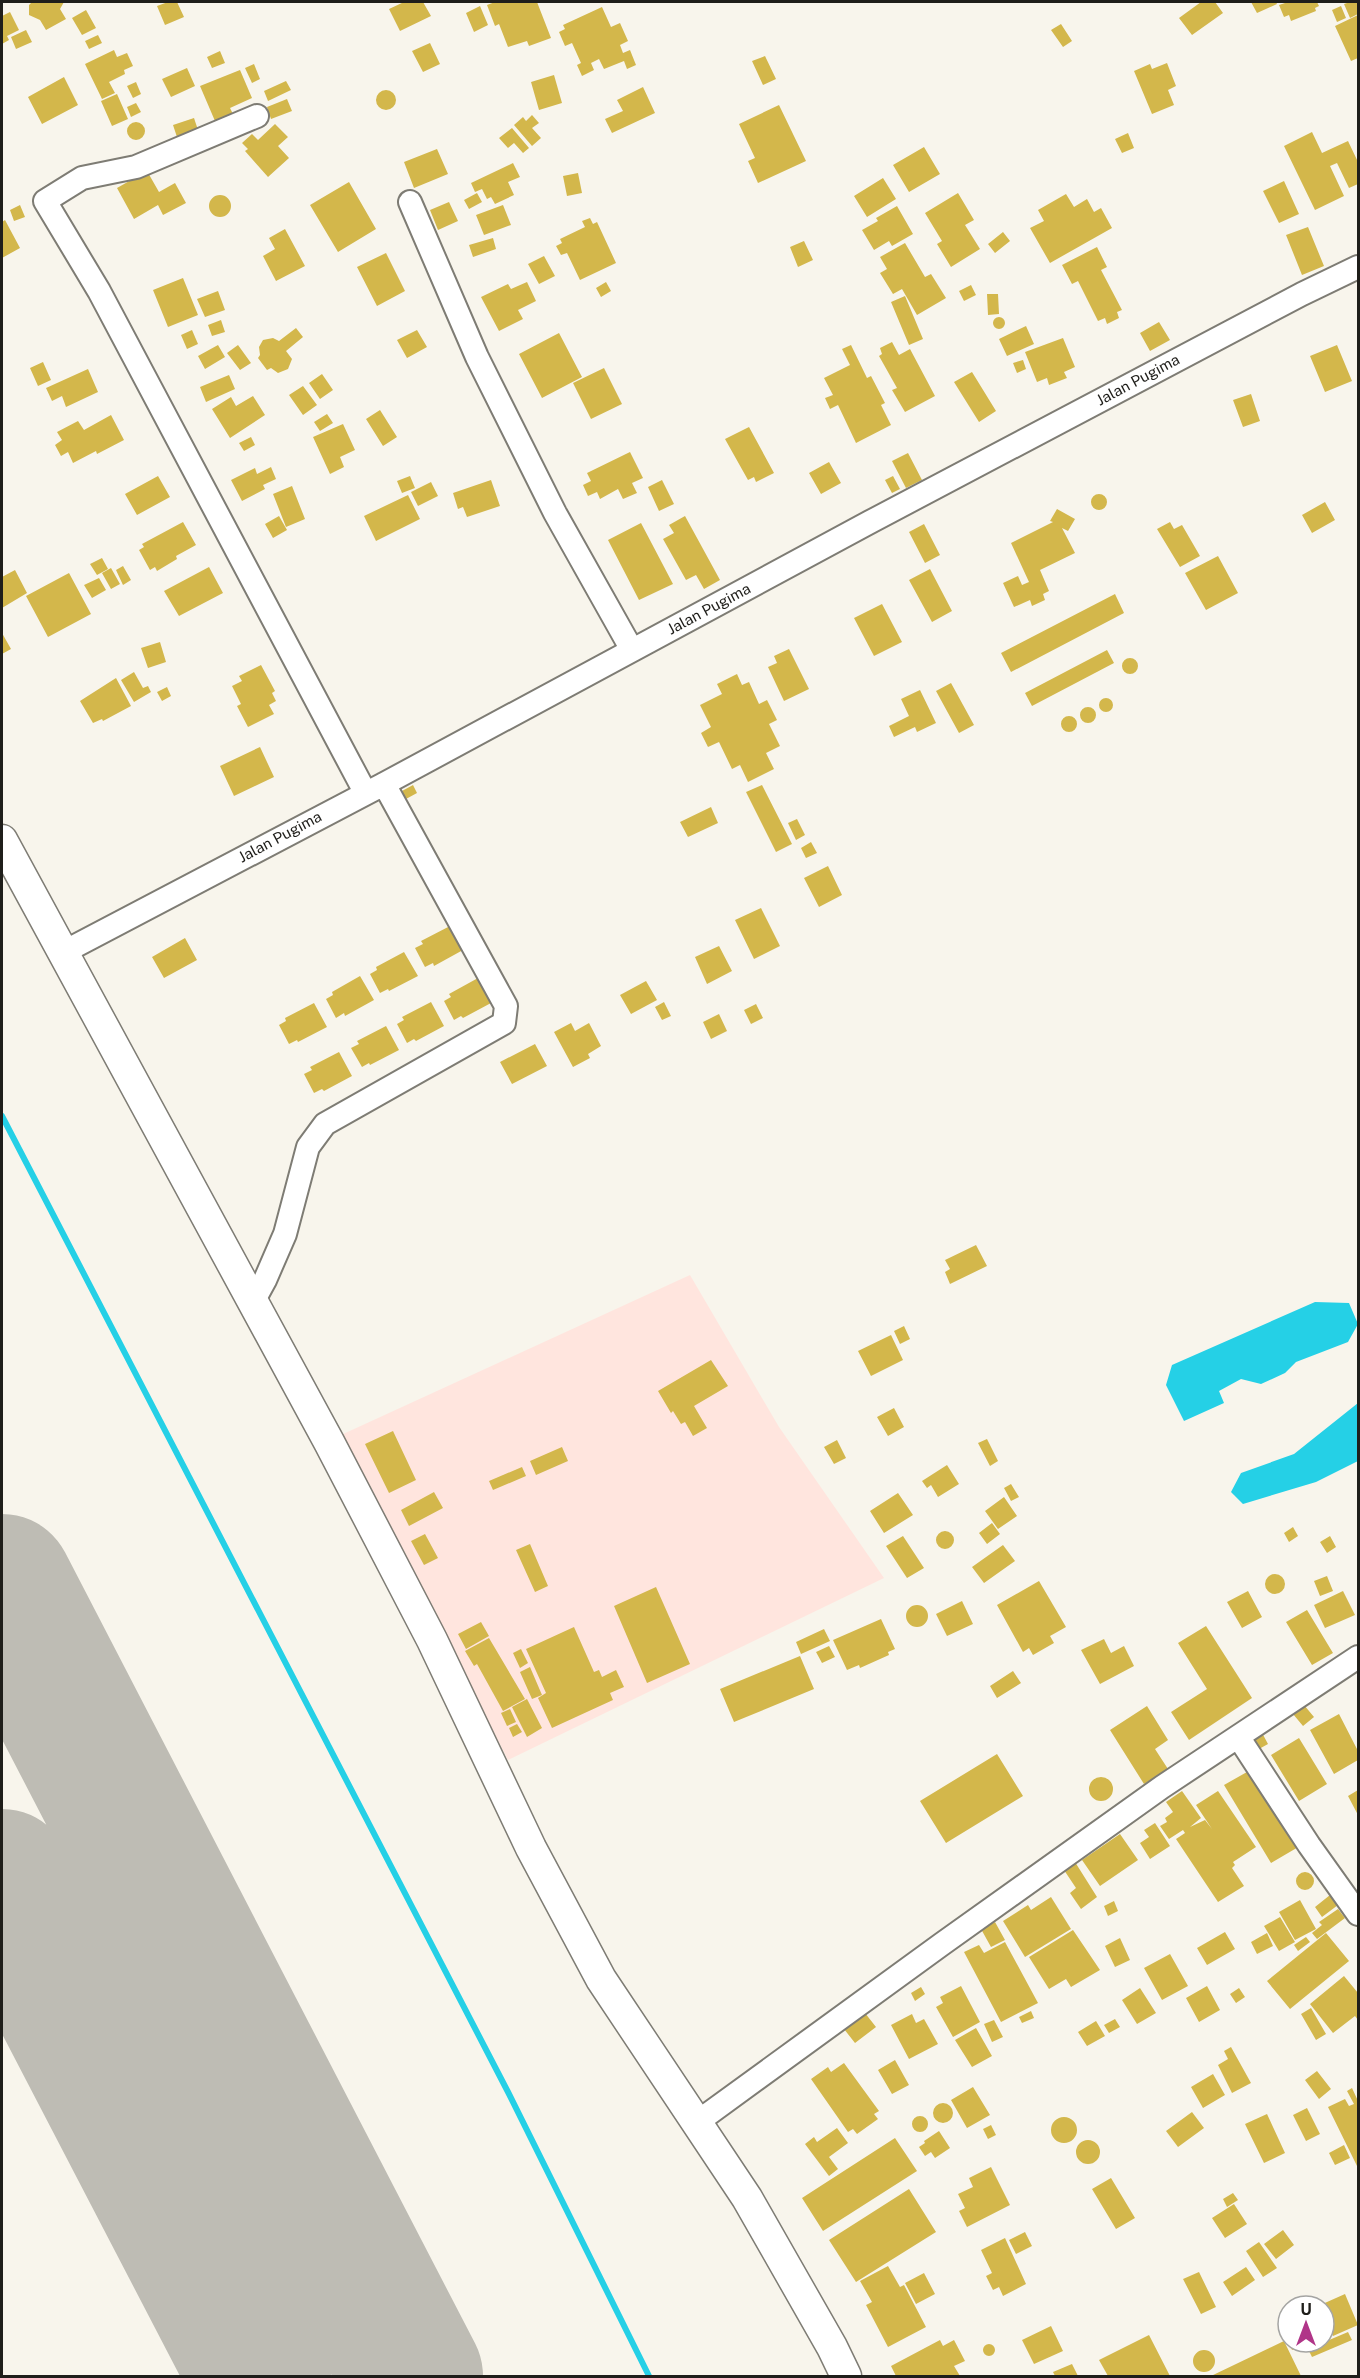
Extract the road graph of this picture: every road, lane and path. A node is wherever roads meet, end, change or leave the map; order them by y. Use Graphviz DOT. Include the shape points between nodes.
graph roads {
  1 [pos="257,116"];
  2 [pos="410,201"];
  3 [pos="1359,267"];
  4 [pos="632,650"];
  5 [pos="374,788"];
  6 [pos="2,840"];
  7 [pos="62,952"];
  8 [pos="253,1302"];
  9 [pos="1359,1657"];
  10 [pos="1239,1738"];
  11 [pos="1359,1914"];
  12 [pos="696,2123"];
  13 [pos="846,2376"];
  1 -- 5 [label="street" via="136,167 82,178 45,201 99,291"];
  2 -- 4 [label="street" via="482,367 555,513"];
  3 -- 4 [label="street, Jalan Pugima"];
  4 -- 5 [label="street, Jalan Pugima"];
  5 -- 7 [label="street, Jalan Pugima"];
  5 -- 8 [label="street" via="506,1006 504,1023 325,1124 309,1147 285,1234"];
  6 -- 7 [label="main road"];
  7 -- 8 [label="main road"];
  8 -- 12 [label="main road" via="432,1640 531,1848 601,1979"];
  9 -- 10 [label="street"];
  10 -- 11 [label="street"];
  10 -- 12 [label="street" via="1162,1787"];
  12 -- 13 [label="main road" via="747,2198"];
}
